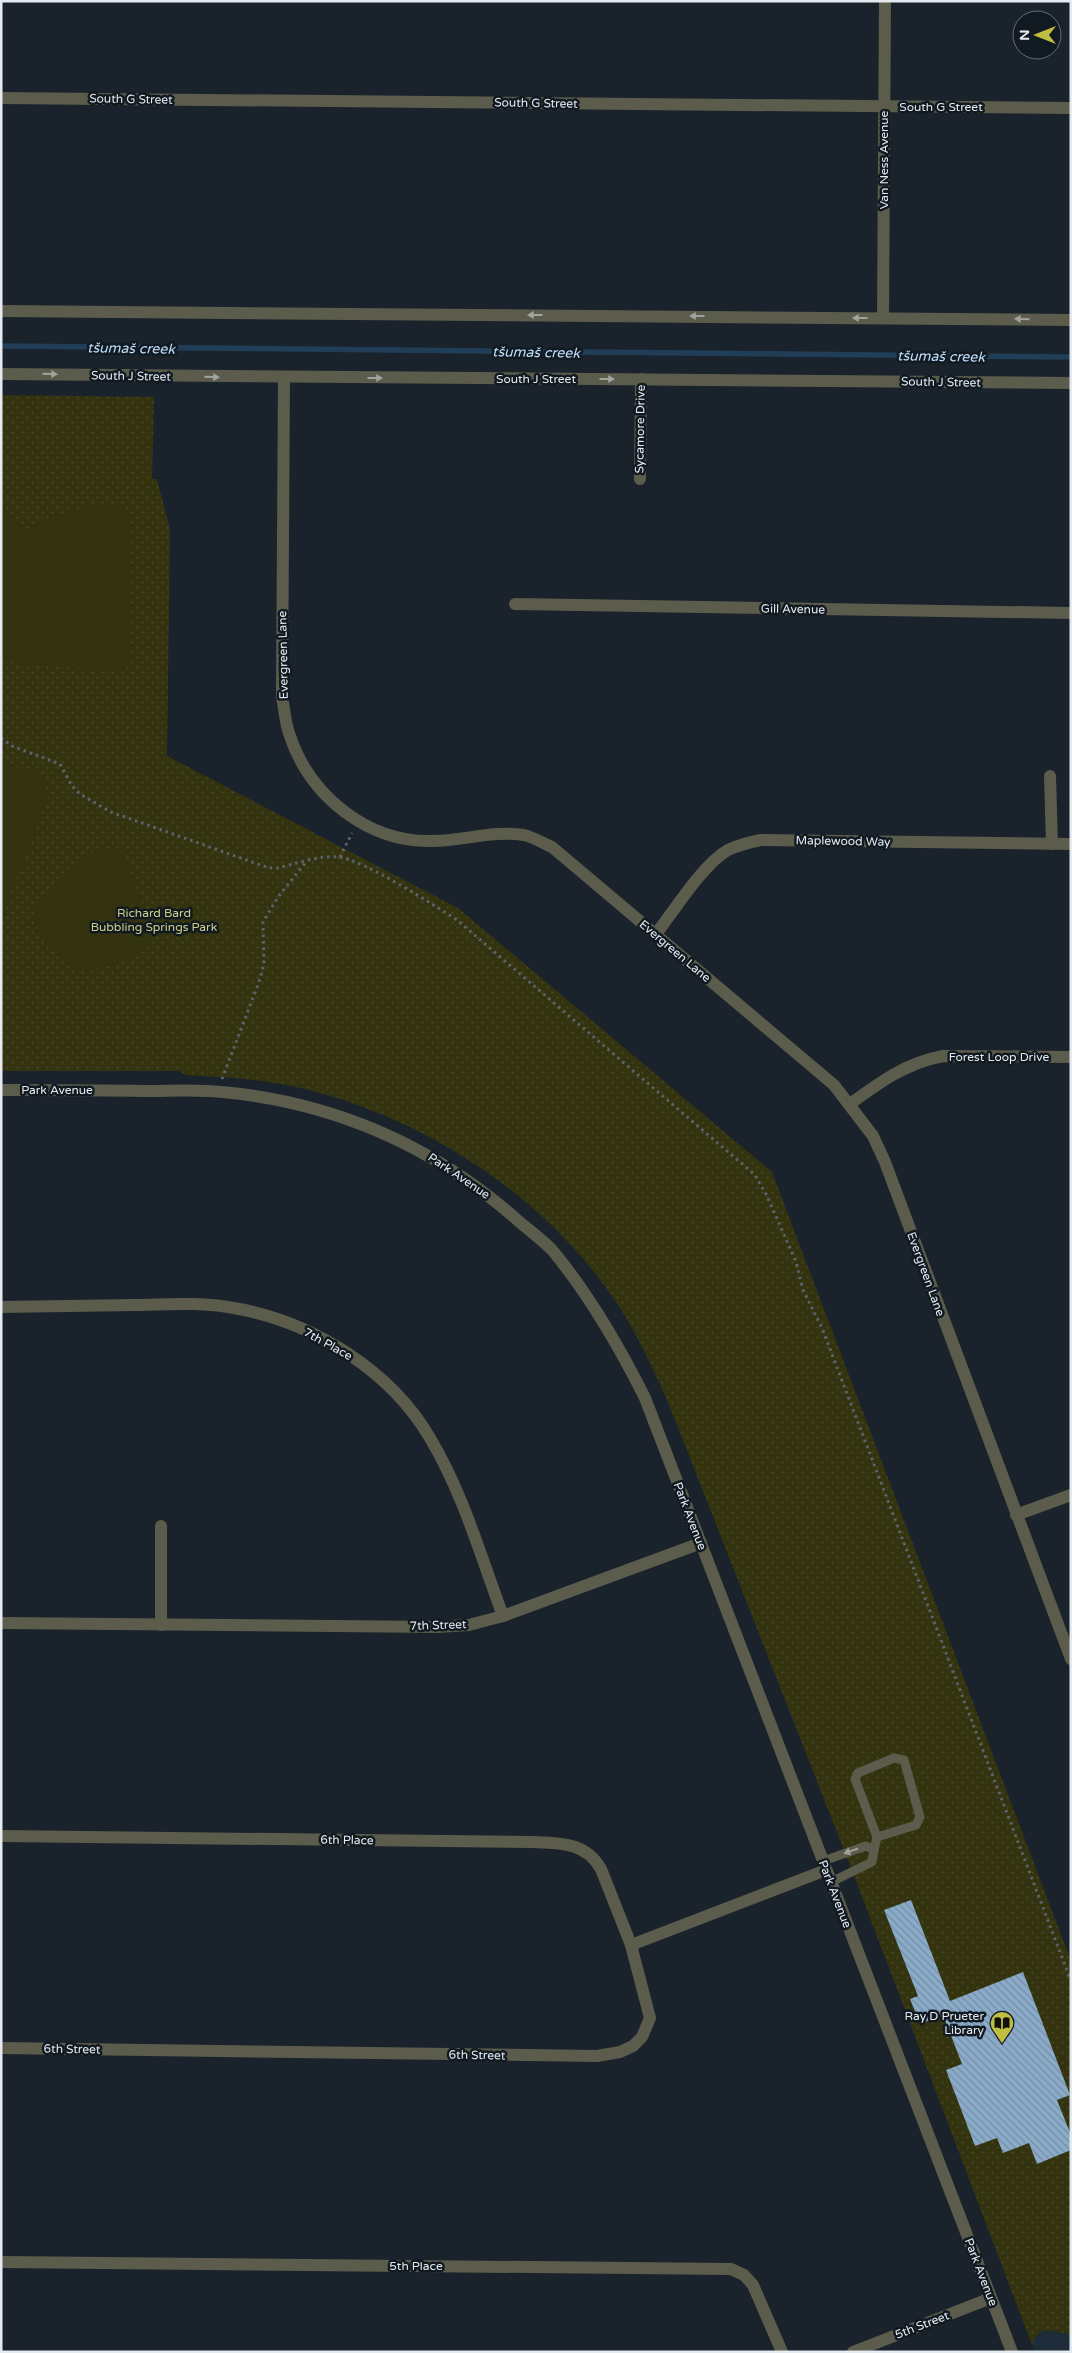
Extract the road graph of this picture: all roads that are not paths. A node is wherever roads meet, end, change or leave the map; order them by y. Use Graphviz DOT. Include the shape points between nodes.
graph roads {
  1 [pos="885,1"];
  2 [pos="1,98"];
  3 [pos="884,107"];
  4 [pos="1071,108"];
  5 [pos="1,311"];
  6 [pos="883,318"];
  7 [pos="1071,320"];
  8 [pos="1,374"];
  9 [pos="284,378"];
  10 [pos="641,379"];
  11 [pos="1071,383"];
  12 [pos="640,479"];
  13 [pos="515,604"];
  14 [pos="1071,613"];
  15 [pos="1050,776"];
  16 [pos="1052,844"];
  17 [pos="1071,844"];
  18 [pos="656,934"];
  19 [pos="1071,1057"];
  20 [pos="1,1090"];
  21 [pos="850,1104"];
  22 [pos="1,1307"];
  23 [pos="1071,1495"];
  24 [pos="1016,1515"];
  25 [pos="160,1526"];
  26 [pos="701,1543"];
  27 [pos="503,1616"];
  28 [pos="1,1623"];
  29 [pos="161,1625"];
  30 [pos="1071,1659"];
  31 [pos="1,1836"];
  32 [pos="877,1837"];
  33 [pos="874,1850"];
  34 [pos="826,1871"];
  35 [pos="631,1945"];
  36 [pos="1,2048"];
  37 [pos="1,2262"];
  38 [pos="991,2298"];
  39 [pos="782,2352"];
  40 [pos="853,2352"];
  41 [pos="1012,2352"];
  1 -- 3 [label="street, Van Ness Avenue"];
  2 -- 3 [label="street, South G Street"];
  3 -- 4 [label="street, South G Street"];
  3 -- 6 [label="street, Van Ness Avenue"];
  6 -- 5 [label="street, one-way"];
  7 -- 6 [label="street, one-way"];
  8 -- 9 [label="street, South J Street, one-way"];
  9 -- 10 [label="street, South J Street, one-way"];
  9 -- 18 [label="street, Evergreen Lane" via="282,695 289,735 303,766 324,794 357,821 386,834 413,841 496,833 525,835 552,847"];
  10 -- 11 [label="street, South J Street"];
  10 -- 12 [label="street, Sycamore Drive"];
  13 -- 14 [label="street, Gill Avenue"];
  15 -- 16 [label="street"];
  16 -- 17 [label="street, Maplewood Way"];
  16 -- 18 [label="street, Maplewood Way" via="761,840 744,843 713,861"];
  18 -- 21 [label="street, Evergreen Lane" via="834,1085"];
  19 -- 21 [label="street, Forest Loop Drive" via="943,1056 924,1060 885,1078"];
  20 -- 26 [label="street, Park Avenue" via="222,1092 264,1098 326,1112 374,1128 431,1156 487,1194 552,1250 591,1302 645,1398"];
  21 -- 24 [label="street, Evergreen Lane" via="885,1162"];
  22 -- 27 [label="street, 7th Place" via="197,1304 238,1309 269,1317 325,1340 356,1359 404,1402 430,1438 452,1481"];
  23 -- 24 [label="street"];
  24 -- 30 [label="street, Evergreen Lane"];
  25 -- 29 [label="street"];
  26 -- 27 [label="street, 7th Street"];
  26 -- 34 [label="street, Park Avenue"];
  27 -- 29 [label="street, 7th Street" via="469,1625 438,1626"];
  28 -- 29 [label="street, 7th Street"];
  31 -- 35 [label="street, 6th Place" via="573,1845 587,1851 596,1860"];
  32 -- 32 [label="lane" via="855,1779 858,1773 894,1758 904,1760 920,1817 916,1825"];
  32 -- 33 [label="lane"];
  33 -- 34 [label="lane, one-way" via="866,1846"];
  33 -- 34 [label="lane" via="872,1862"];
  34 -- 35 [label="street"];
  34 -- 38 [label="street, Park Avenue"];
  35 -- 36 [label="street, 6th Street" via="650,2018 642,2038 633,2046 597,2056"];
  37 -- 39 [label="street, 5th Place" via="731,2270 744,2275 753,2284"];
  38 -- 40 [label="street, 5th Street"];
  38 -- 41 [label="street, Park Avenue"];
}
